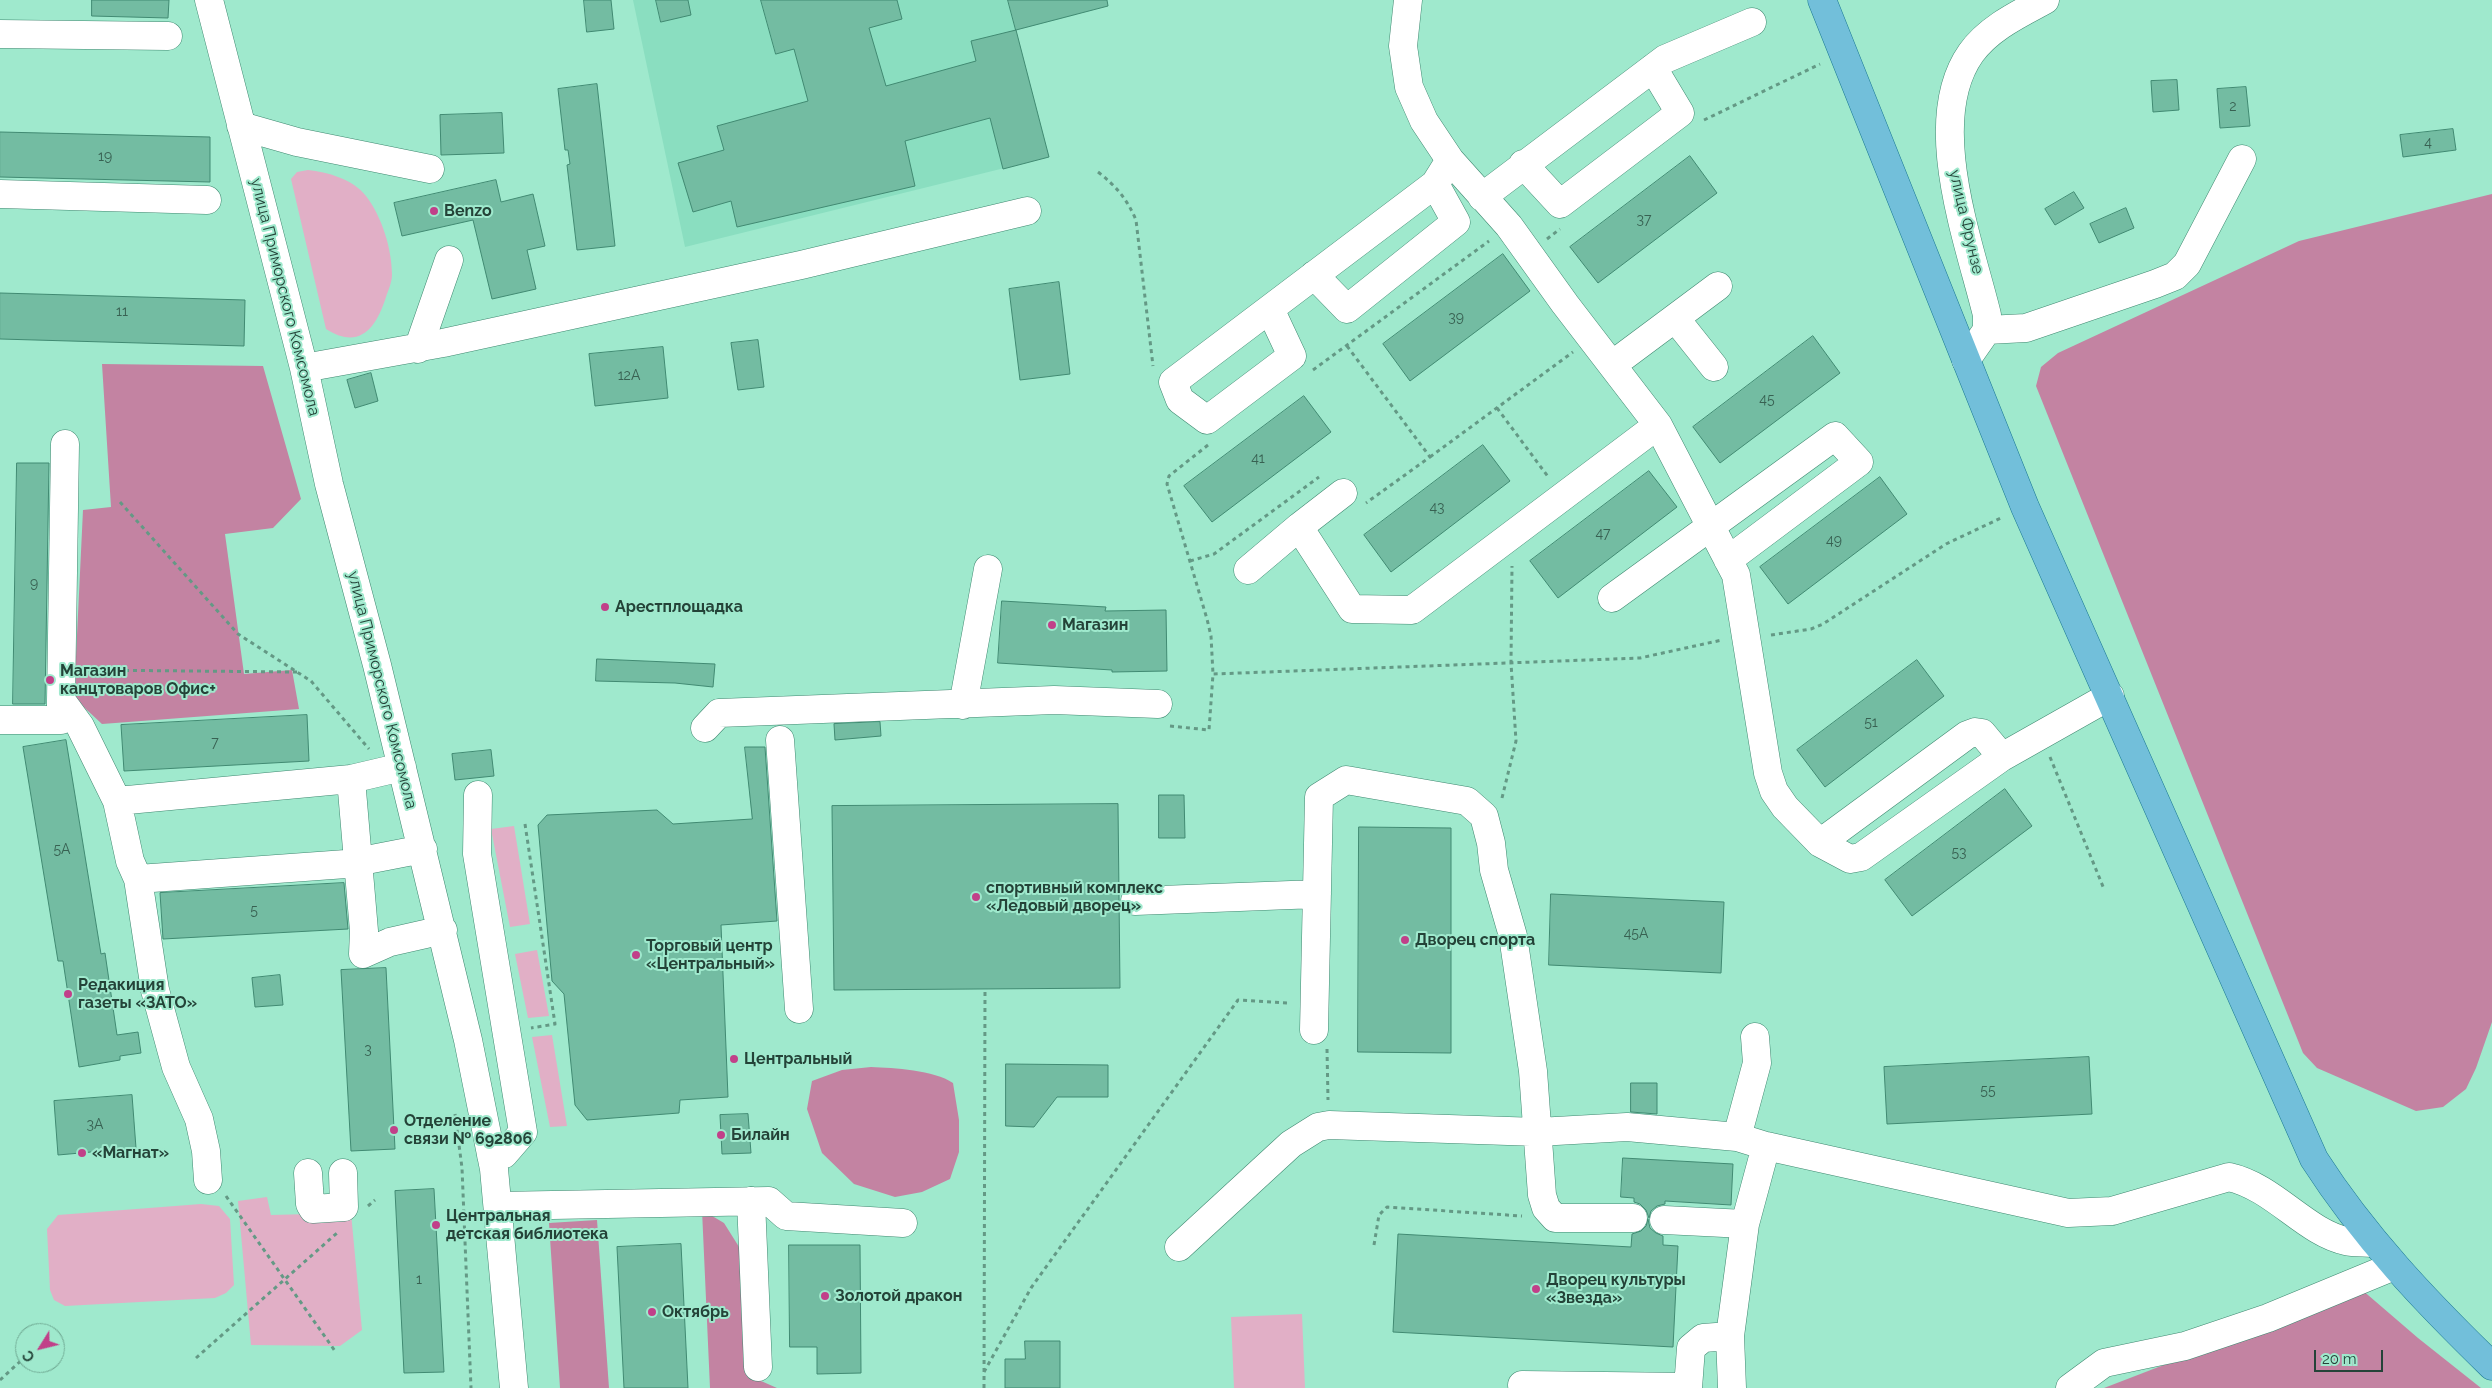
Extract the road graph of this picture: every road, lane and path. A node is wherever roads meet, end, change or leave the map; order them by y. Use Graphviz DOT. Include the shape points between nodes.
graph roads {
  1 [pos="209,0"];
  2 [pos="1408,0"];
  3 [pos="1822,0"];
  4 [pos="2045,0"];
  5 [pos="1752,22"];
  6 [pos="0,34"];
  7 [pos="168,36"];
  8 [pos="1653,68"];
  9 [pos="241,126"];
  10 [pos="2242,159"];
  11 [pos="1450,160"];
  12 [pos="1523,164"];
  13 [pos="430,169"];
  14 [pos="1098,172"];
  15 [pos="1435,184"];
  16 [pos="0,194"];
  17 [pos="1482,197"];
  18 [pos="207,200"];
  19 [pos="1027,211"];
  20 [pos="1509,226"];
  21 [pos="449,260"];
  22 [pos="1314,276"];
  23 [pos="1718,286"];
  24 [pos="1270,309"];
  25 [pos="1675,318"];
  26 [pos="1987,330"];
  27 [pos="1148,333"];
  28 [pos="1592,339"];
  29 [pos="1347,346"];
  30 [pos="418,349"];
  31 [pos="1966,360"];
  32 [pos="1612,366"];
  33 [pos="1714,367"];
  34 [pos="304,368"];
  35 [pos="1308,374"];
  36 [pos="1497,408"];
  37 [pos="1658,425"];
  38 [pos="1212,442"];
  39 [pos="65,444"];
  40 [pos="1430,457"];
  41 [pos="1563,496"];
  42 [pos="1350,501"];
  43 [pos="120,502"];
  44 [pos="2024,507"];
  45 [pos="1710,526"];
  46 [pos="1299,527"];
  47 [pos="1512,535"];
  48 [pos="1728,560"];
  49 [pos="988,569"];
  50 [pos="1248,570"];
  51 [pos="1612,598"];
  52 [pos="1748,638"];
  53 [pos="1511,663"];
  54 [pos="61,670"];
  55 [pos="297,672"];
  56 [pos="1213,674"];
  57 [pos="2110,696"];
  58 [pos="61,700"];
  59 [pos="963,705"];
  60 [pos="1160,715"];
  61 [pos="0,720"];
  62 [pos="705,728"];
  63 [pos="2040,734"];
  64 [pos="780,740"];
  65 [pos="2002,757"];
  66 [pos="391,769"];
  67 [pos="351,778"];
  68 [pos="478,794"];
  69 [pos="117,801"];
  70 [pos="1500,806"];
  71 [pos="525,824"];
  72 [pos="1820,843"];
  73 [pos="423,849"];
  74 [pos="358,862"];
  75 [pos="138,879"];
  76 [pos="2104,889"];
  77 [pos="1317,894"];
  78 [pos="1135,901"];
  79 [pos="443,930"];
  80 [pos="985,989"];
  81 [pos="799,1009"];
  82 [pos="1318,1027"];
  83 [pos="507,1032"];
  84 [pos="1755,1038"];
  85 [pos="1328,1102"];
  86 [pos="455,1111"];
  87 [pos="1538,1132"];
  88 [pos="1737,1136"];
  89 [pos="1766,1146"];
  90 [pos="491,1155"];
  91 [pos="343,1173"];
  92 [pos="308,1174"];
  93 [pos="217,1187"];
  94 [pos="375,1200"];
  95 [pos="751,1201"];
  96 [pos="498,1206"];
  97 [pos="367,1207"];
  98 [pos="1555,1218"];
  99 [pos="1633,1218"];
  100 [pos="1664,1220"];
  101 [pos="903,1223"];
  102 [pos="1745,1224"];
  103 [pos="345,1226"];
  104 [pos="2373,1243"];
  105 [pos="1374,1245"];
  106 [pos="1179,1248"];
  107 [pos="2394,1266"];
  108 [pos="284,1278"];
  109 [pos="1730,1336"];
  110 [pos="335,1350"];
  111 [pos="196,1358"];
  112 [pos="15,1366"];
  113 [pos="2492,1366"];
  114 [pos="758,1367"];
  115 [pos="984,1372"];
  116 [pos="0,1380"];
  117 [pos="1522,1385"];
  118 [pos="471,1388"];
  119 [pos="514,1388"];
  120 [pos="984,1388"];
  121 [pos="1688,1388"];
  122 [pos="1732,1388"];
  123 [pos="2070,1388"];
  1 -- 9 [label="street, улица Приморского Комсомола"];
  2 -- 11 [label="street" via="1404,46 1409,87 1424,121"];
  3 -- 31 [label="main road"];
  4 -- 26 [label="street, улица Фрунзе" via="1999,25 1972,52 1959,75 1950,109 1954,180 1988,315"];
  5 -- 8 [label="street" via="1665,58"];
  6 -- 7 [label="street"];
  8 -- 12 [label="street"];
  8 -- 12 [label="street" via="1680,113 1560,204"];
  9 -- 13 [label="street" via="297,142"];
  9 -- 34 [label="street, улица Приморского Комсомола"];
  10 -- 26 [label="street" via="2187,264 2175,276 2026,328"];
  11 -- 15 [label="street"];
  11 -- 17 [label="street"];
  12 -- 17 [label="street"];
  14 -- 27 [label="path" via="1128,201 1136,220"];
  15 -- 22 [label="street"];
  15 -- 22 [label="street" via="1456,222 1347,309"];
  16 -- 18 [label="street"];
  17 -- 20 [label="street"];
  19 -- 30 [label="street" via="801,265"];
  20 -- 28 [label="street"];
  20 -- 29 [label="path"];
  21 -- 30 [label="street"];
  22 -- 24 [label="street"];
  23 -- 25 [label="street"];
  25 -- 32 [label="street"];
  25 -- 33 [label="street"];
  26 -- 31 [label="street"];
  28 -- 32 [label="street"];
  28 -- 36 [label="path"];
  29 -- 35 [label="path"];
  29 -- 40 [label="path"];
  30 -- 34 [label="street"];
  31 -- 44 [label="main road"];
  32 -- 37 [label="street"];
  34 -- 66 [label="street, улица Приморского Комсомола"];
  36 -- 40 [label="path"];
  36 -- 41 [label="path"];
  37 -- 41 [label="street"];
  37 -- 45 [label="street"];
  38 -- 56 [label="path" via="1169,476 1167,484 1207,619"];
  39 -- 54 [label="street"];
  40 -- 42 [label="path"];
  41 -- 47 [label="street"];
  42 -- 46 [label="street"];
  43 -- 55 [label="path" via="238,634"];
  44 -- 52 [label="path" via="1946,544 1823,624 1811,629"];
  44 -- 57 [label="main road"];
  45 -- 48 [label="street"];
  45 -- 48 [label="street" via="1835,436 1859,462"];
  45 -- 51 [label="street"];
  46 -- 47 [label="street" via="1352,608 1412,610"];
  46 -- 50 [label="street"];
  47 -- 53 [label="path"];
  48 -- 52 [label="street" via="1736,575"];
  49 -- 59 [label="street"];
  52 -- 53 [label="path" via="1726,639 1640,658"];
  52 -- 72 [label="street" via="1768,773 1785,807"];
  53 -- 56 [label="path"];
  53 -- 70 [label="path" via="1516,741"];
  54 -- 55 [label="path"];
  54 -- 58 [label="street"];
  55 -- 66 [label="path" via="311,681 376,757"];
  56 -- 60 [label="path" via="1209,730"];
  57 -- 63 [label="street"];
  57 -- 104 [label="main road" via="2314,1159 2339,1199"];
  58 -- 61 [label="street" via="62,720"];
  58 -- 69 [label="street" via="80,726"];
  59 -- 60 [label="street" via="1054,700"];
  59 -- 62 [label="street" via="719,713"];
  63 -- 65 [label="street"];
  63 -- 76 [label="path"];
  64 -- 81 [label="street"];
  65 -- 72 [label="street" via="1861,857 1850,859"];
  65 -- 72 [label="street" via="1982,732 1967,735"];
  66 -- 67 [label="street"];
  66 -- 73 [label="street, улица Приморского Комсомола"];
  67 -- 69 [label="street"];
  67 -- 74 [label="street"];
  68 -- 83 [label="street" via="477,854"];
  69 -- 75 [label="street" via="130,861"];
  71 -- 83 [label="path" via="555,1024"];
  73 -- 74 [label="street"];
  73 -- 79 [label="street, улица Приморского Комсомола"];
  74 -- 75 [label="street"];
  74 -- 79 [label="street" via="363,954 390,942"];
  75 -- 93 [label="street" via="155,990 176,1067 199,1119"];
  77 -- 78 [label="street"];
  77 -- 82 [label="street"];
  77 -- 87 [label="street" via="1320,798 1346,780 1467,801 1484,816 1494,870 1513,936 1533,1071"];
  79 -- 90 [label="street, улица Приморского Комсомола"];
  80 -- 115 [label="path"];
  82 -- 85 [label="path"];
  82 -- 115 [label="path" via="1238,1000 1031,1288"];
  83 -- 90 [label="street" via="523,1132 504,1154"];
  84 -- 88 [label="street" via="1757,1063"];
  86 -- 118 [label="path" via="462,1168"];
  87 -- 88 [label="street" via="1627,1127"];
  87 -- 98 [label="street" via="1542,1195 1546,1208"];
  87 -- 106 [label="street" via="1318,1126 1291,1144"];
  88 -- 89 [label="street"];
  89 -- 102 [label="street"];
  89 -- 104 [label="street" via="2068,1214 2112,1211 2229,1177 2264,1191 2329,1236 2348,1242"];
  90 -- 96 [label="street, улица Приморского Комсомола"];
  91 -- 92 [label="street" via="344,1207 318,1210 310,1204"];
  93 -- 108 [label="path"];
  94 -- 97 [label="path"];
  95 -- 96 [label="street"];
  95 -- 101 [label="street" via="769,1201 786,1216"];
  95 -- 114 [label="street"];
  96 -- 119 [label="street, улица Приморского Комсомола"];
  98 -- 99 [label="street"];
  98 -- 105 [label="path" via="1387,1207 1379,1215"];
  100 -- 102 [label="street"];
  102 -- 109 [label="street"];
  103 -- 108 [label="path"];
  104 -- 107 [label="main road"];
  107 -- 113 [label="main road"];
  107 -- 123 [label="street" via="2259,1321 2185,1346 2104,1364"];
  108 -- 110 [label="path"];
  108 -- 111 [label="path"];
  109 -- 121 [label="street" via="1703,1338 1691,1348"];
  109 -- 122 [label="street"];
  112 -- 116 [label="path"];
  115 -- 120 [label="path"];
  117 -- 121 [label="street"];
}
